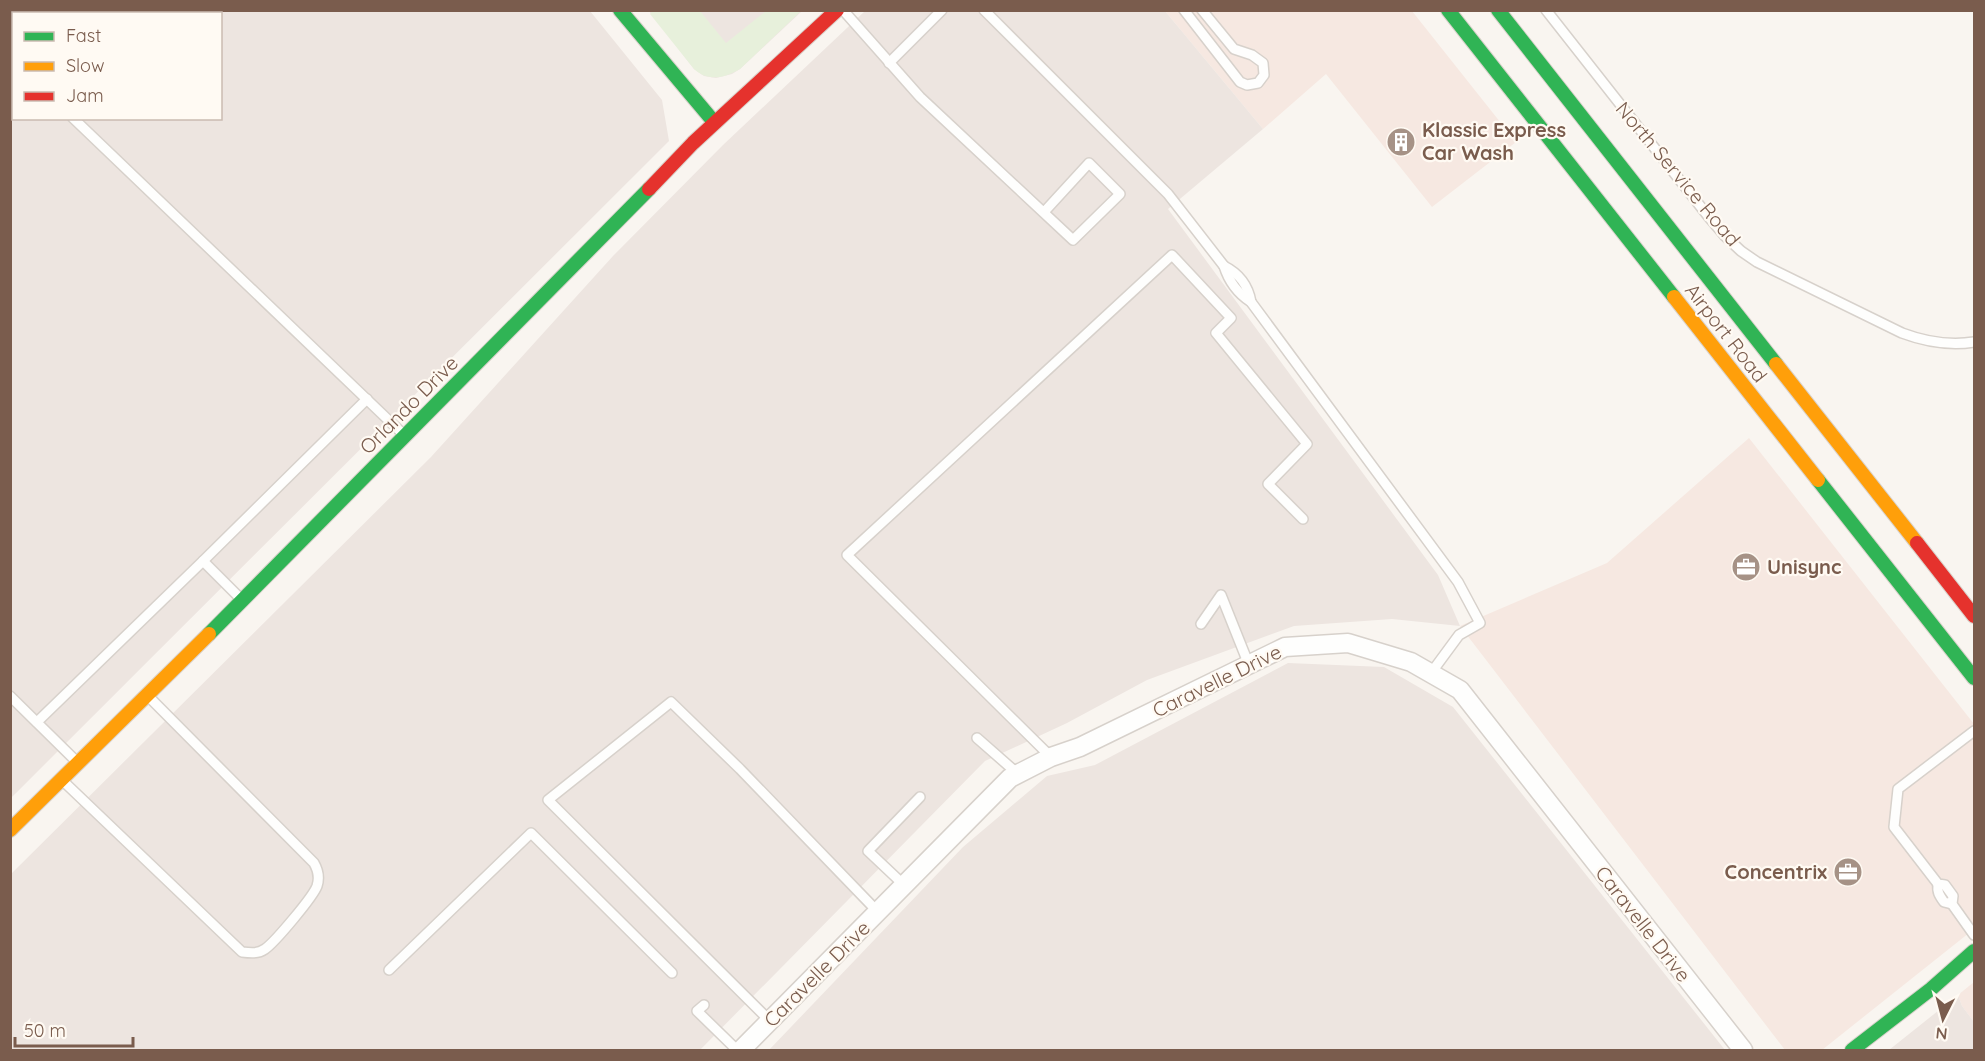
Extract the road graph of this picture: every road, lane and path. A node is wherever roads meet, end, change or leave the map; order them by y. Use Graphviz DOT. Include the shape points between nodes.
graph roads {
  1 [pos="620,10"];
  2 [pos="837,10"];
  3 [pos="843,10"];
  4 [pos="942,10"];
  5 [pos="984,10"];
  6 [pos="1184,10"];
  7 [pos="1202,10"];
  8 [pos="1448,10"];
  9 [pos="1497,10"];
  10 [pos="1546,10"];
  11 [pos="889,63"];
  12 [pos="75,120"];
  13 [pos="714,122"];
  14 [pos="1044,212"];
  15 [pos="1974,342"];
  16 [pos="367,399"];
  17 [pos="405,437"];
  18 [pos="1303,519"];
  19 [pos="203,561"];
  20 [pos="242,601"];
  21 [pos="1974,616"];
  22 [pos="1201,624"];
  23 [pos="1249,665"];
  24 [pos="1431,673"];
  25 [pos="1974,678"];
  26 [pos="147,695"];
  27 [pos="10,696"];
  28 [pos="37,722"];
  29 [pos="1974,731"];
  30 [pos="977,738"];
  31 [pos="1051,757"];
  32 [pos="78,763"];
  33 [pos="1018,774"];
  34 [pos="62,779"];
  35 [pos="920,797"];
  36 [pos="10,830"];
  37 [pos="904,885"];
  38 [pos="878,912"];
  39 [pos="1974,935"];
  40 [pos="1974,951"];
  41 [pos="389,970"];
  42 [pos="672,973"];
  43 [pos="704,1005"];
  44 [pos="770,1021"];
  45 [pos="739,1050"];
  46 [pos="1743,1050"];
  47 [pos="1852,1050"];
  1 -- 13 [label="main road"];
  2 -- 13 [label="main road, Orlando Drive"];
  3 -- 11 [label="lane"];
  4 -- 11 [label="lane"];
  5 -- 24 [label="lane" via="1168,194 1458,582 1480,623 1459,635"];
  6 -- 7 [label="lane" via="1240,82 1258,83 1264,75 1263,63 1233,49"];
  8 -- 25 [label="main road, Airport Road" via="1487,52"];
  9 -- 21 [label="main road, Airport Road" via="1510,34"];
  10 -- 15 [label="lane, North Service Road" via="1708,216 1741,251 1902,333 1944,344"];
  11 -- 14 [label="lane" via="920,97"];
  12 -- 16 [label="lane"];
  13 -- 17 [label="main road, Orlando Drive"];
  14 -- 14 [label="lane" via="1089,163 1120,194 1073,240"];
  16 -- 17 [label="lane"];
  16 -- 19 [label="lane"];
  17 -- 20 [label="main road, Orlando Drive"];
  18 -- 31 [label="lane" via="1268,484 1307,444 1216,333 1231,318 1172,255 847,555"];
  19 -- 20 [label="lane"];
  19 -- 28 [label="lane"];
  20 -- 26 [label="main road, Orlando Drive"];
  22 -- 23 [label="lane" via="1221,595"];
  23 -- 24 [label="street, Caravelle Drive" via="1285,647 1348,643 1411,662"];
  23 -- 31 [label="street, Caravelle Drive" via="1080,747"];
  24 -- 46 [label="street, Caravelle Drive" via="1460,690"];
  26 -- 32 [label="main road, Orlando Drive"];
  26 -- 34 [label="lane" via="319,872 317,886 290,924 265,949 242,952"];
  27 -- 28 [label="lane"];
  28 -- 32 [label="lane"];
  29 -- 39 [label="lane" via="1898,789 1894,827 1938,884 1945,885 1953,896 1952,904"];
  30 -- 33 [label="lane"];
  31 -- 33 [label="street, Caravelle Drive"];
  32 -- 34 [label="main road, Orlando Drive"];
  33 -- 37 [label="street, Caravelle Drive"];
  34 -- 36 [label="main road, Orlando Drive"];
  35 -- 37 [label="lane" via="868,851"];
  37 -- 38 [label="street, Caravelle Drive"];
  38 -- 44 [label="street, Caravelle Drive"];
  38 -- 44 [label="lane" via="671,702 548,800"];
  40 -- 47 [label="main road"];
  41 -- 42 [label="lane" via="531,833"];
  43 -- 45 [label="lane" via="697,1011"];
  44 -- 45 [label="street, Caravelle Drive"];
}
